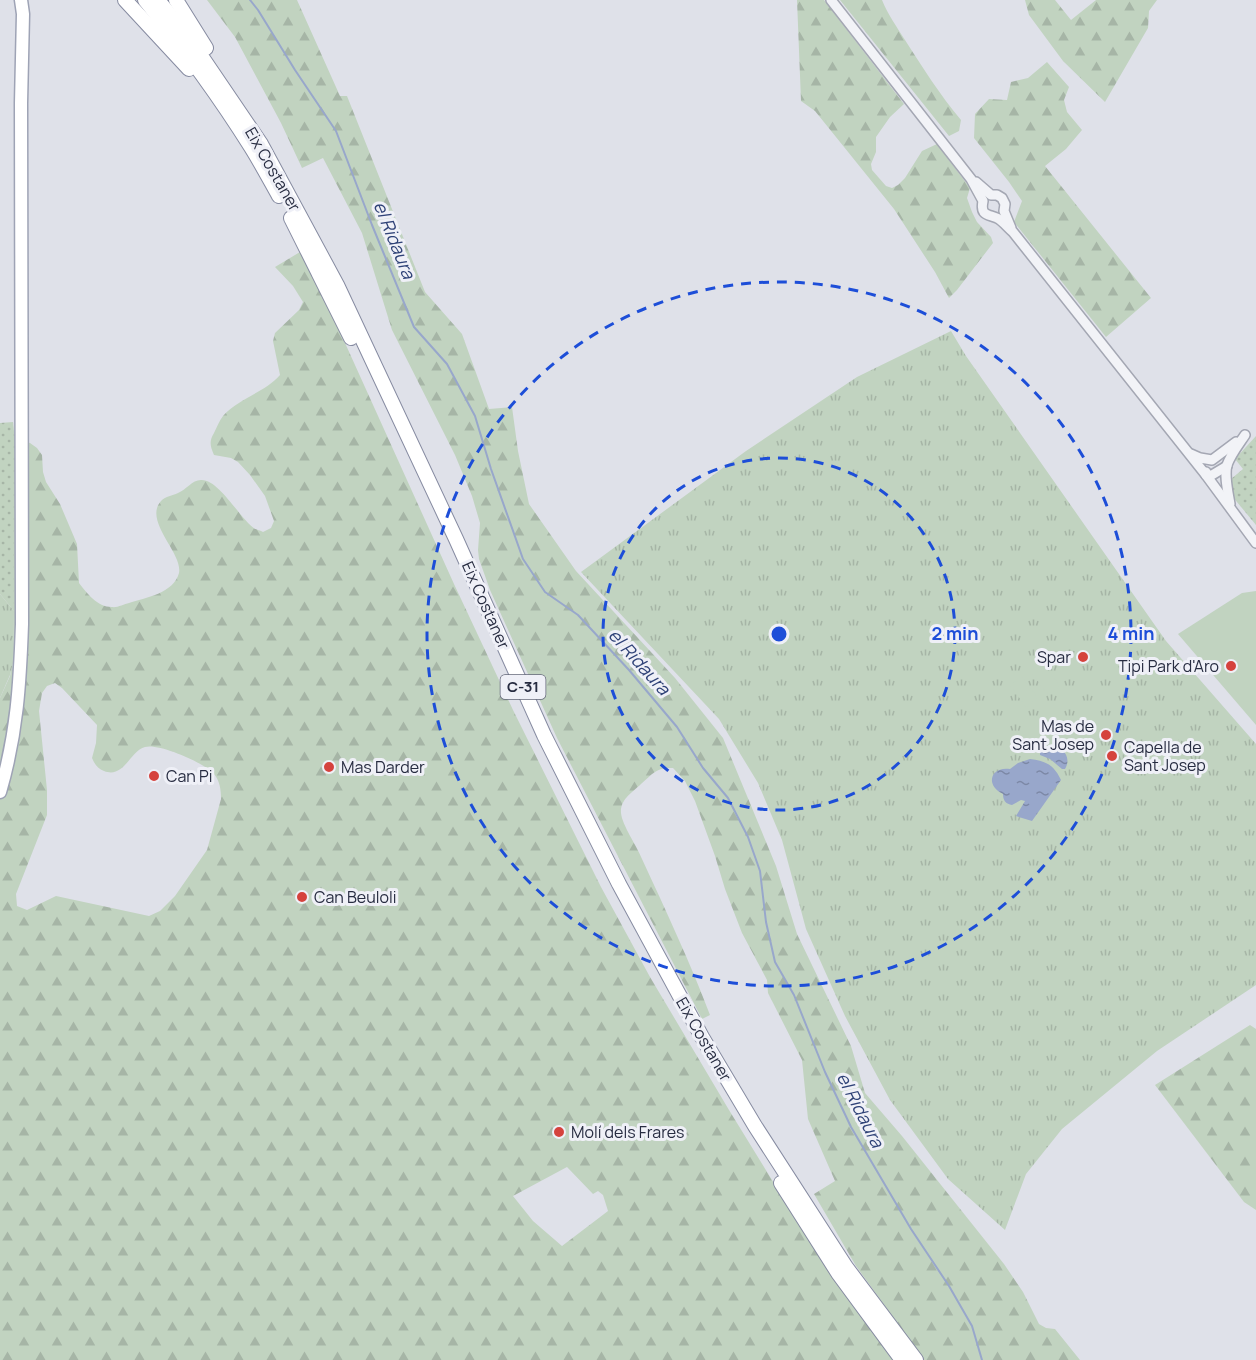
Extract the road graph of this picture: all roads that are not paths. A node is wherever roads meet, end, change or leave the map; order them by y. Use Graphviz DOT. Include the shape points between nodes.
graph roads {
  1 [pos="21,0"];
  2 [pos="125,0"];
  3 [pos="145,0"];
  4 [pos="158,0"];
  5 [pos="176,0"];
  6 [pos="831,0"];
  7 [pos="242,124"];
  8 [pos="987,198"];
  9 [pos="1000,214"];
  10 [pos="1188,452"];
  11 [pos="1212,460"];
  12 [pos="1227,466"];
  13 [pos="1206,475"];
  14 [pos="1232,509"];
  15 [pos="1256,543"];
  16 [pos="0,792"];
  17 [pos="902,1360"];
  18 [pos="916,1360"];
  1 -- 16 [label="main road" via="22,624 14,738"];
  2 -- 7 [label="highway"];
  3 -- 7 [label="highway, Eix Costaner / C-31"];
  4 -- 7 [label="highway, Eix Costaner / C-31" via="191,41"];
  5 -- 7 [label="highway" via="234,93"];
  6 -- 8 [label="street"];
  7 -- 17 [label="highway, Eix Costaner / C-31" via="373,382 611,887 793,1204"];
  7 -- 18 [label="highway, Eix Costaner / C-31" via="261,144 337,285 544,735 652,947 790,1181 846,1267"];
  8 -- 9 [label="street" via="982,208 985,213 991,217"];
  8 -- 9 [label="street" via="1002,198 1005,204"];
  9 -- 10 [label="street"];
  10 -- 11 [label="street"];
  10 -- 13 [label="street"];
  11 -- 12 [label="street" via="1245,435"];
  11 -- 13 [label="street"];
  12 -- 13 [label="street"];
  12 -- 14 [label="street"];
  13 -- 14 [label="street"];
  14 -- 15 [label="street"];
}
